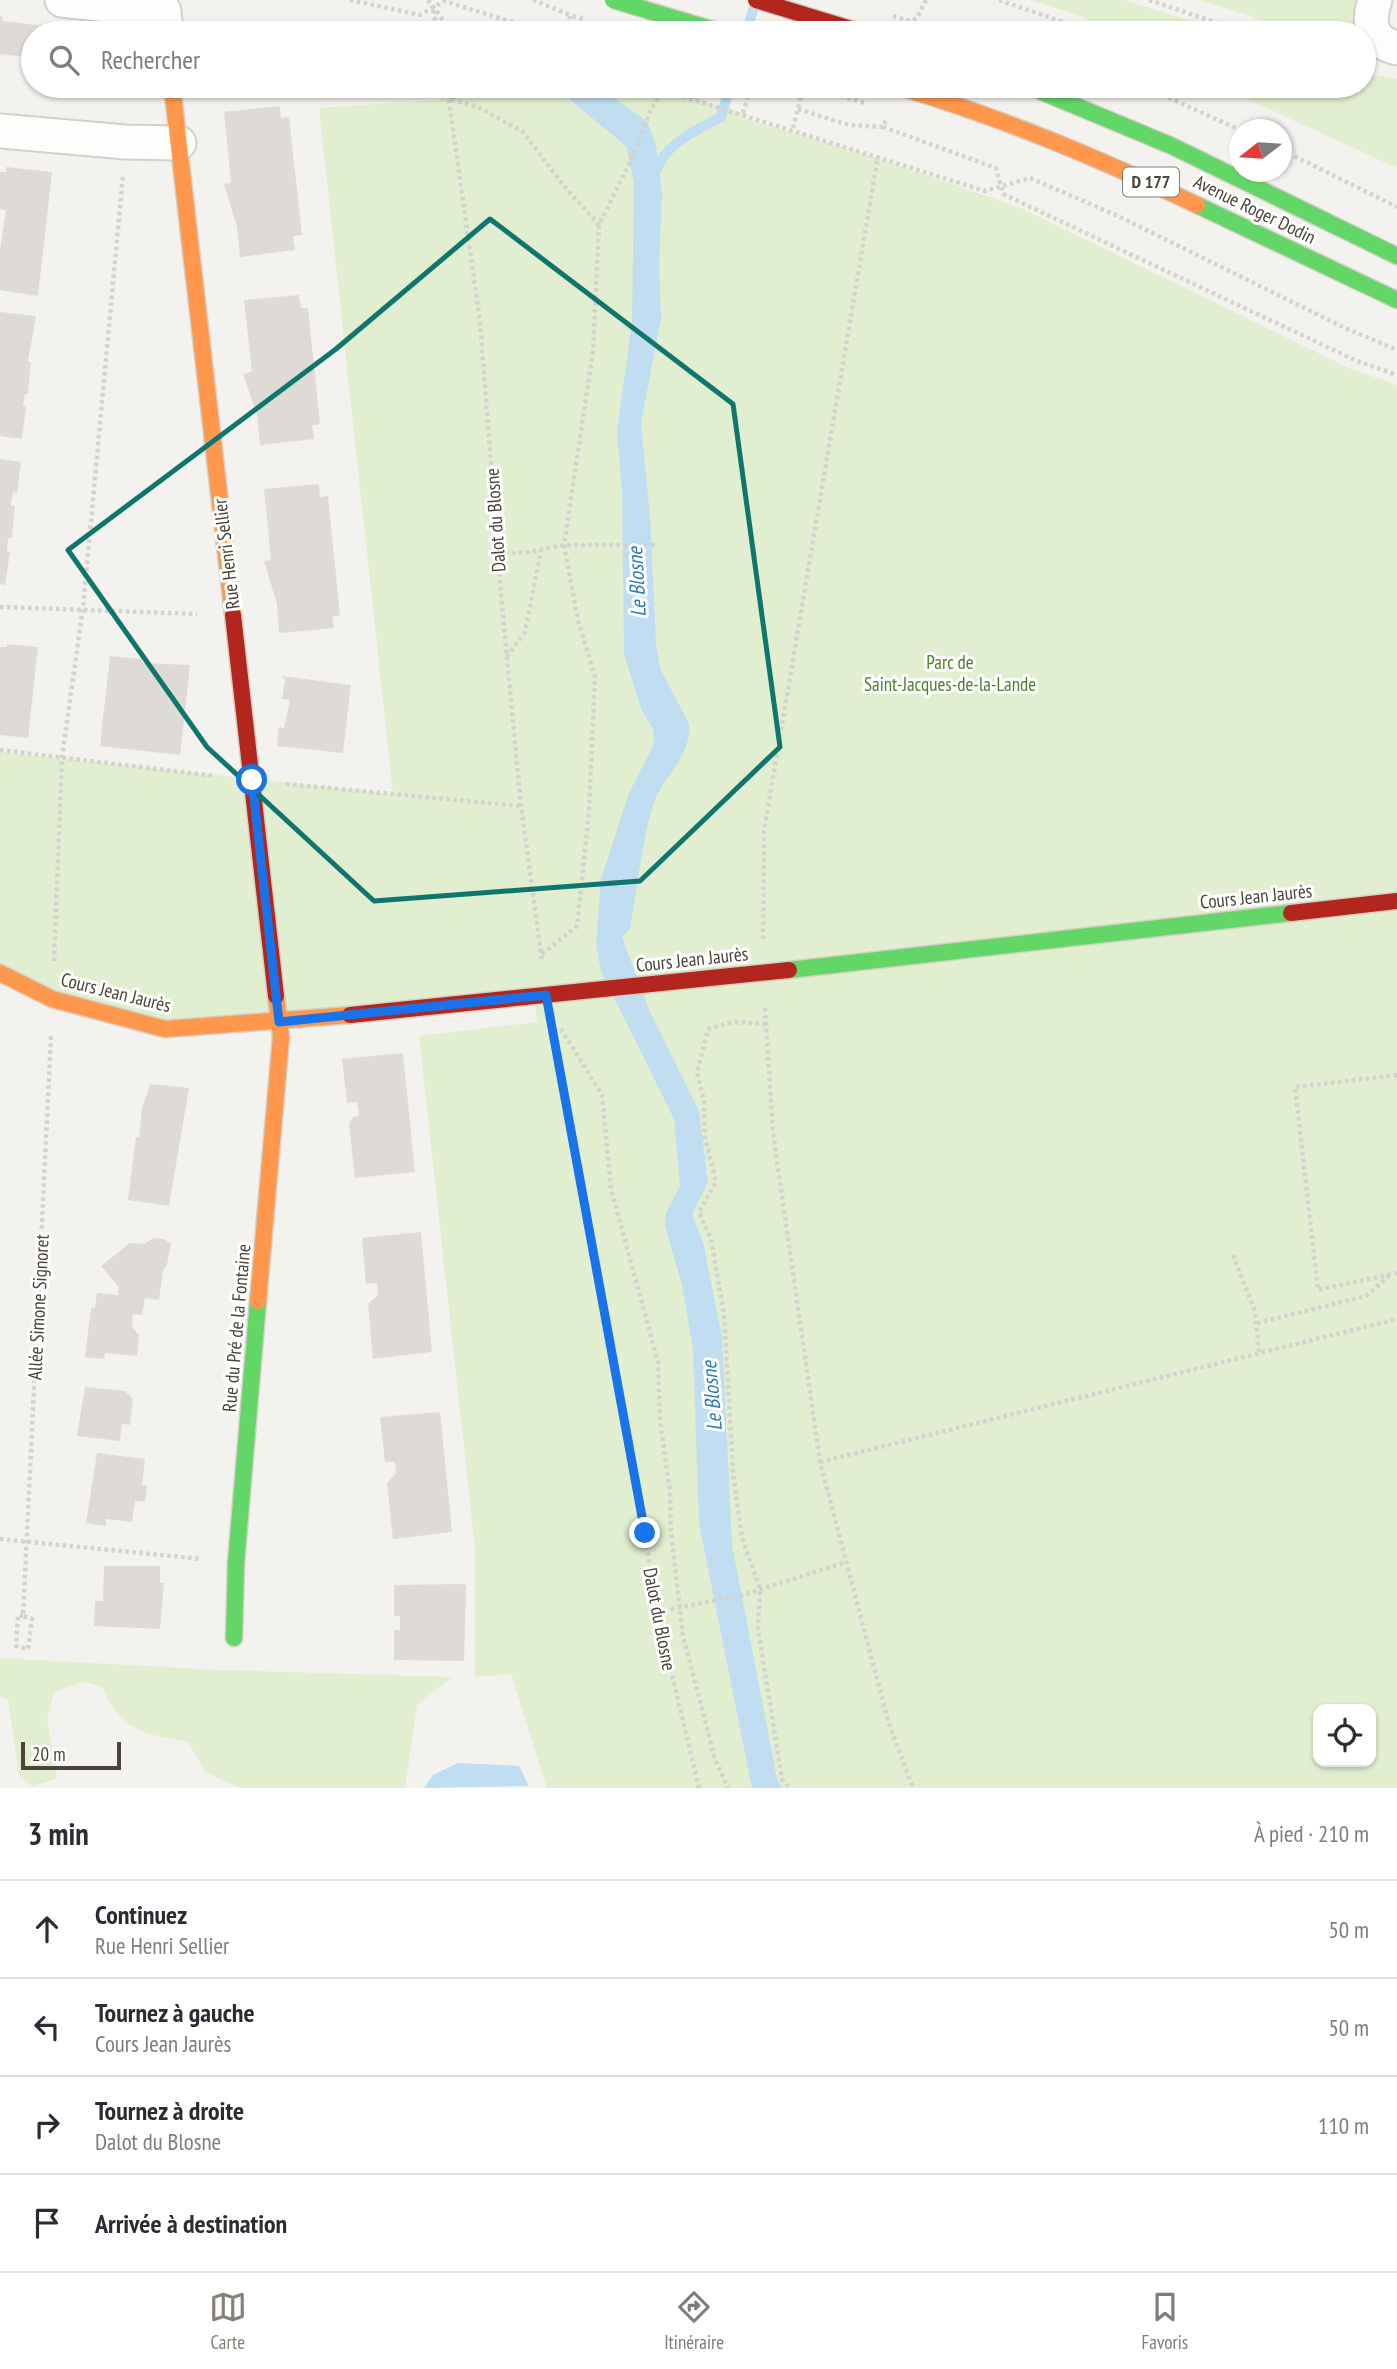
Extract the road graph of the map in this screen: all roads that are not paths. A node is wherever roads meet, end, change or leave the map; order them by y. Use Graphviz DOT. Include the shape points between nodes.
graph roads {
  1 [pos="62,0"];
  2 [pos="613,0"];
  3 [pos="756,0"];
  4 [pos="1375,0"];
  5 [pos="165,21"];
  6 [pos="684,21"];
  7 [pos="825,21"];
  8 [pos="1370,21"];
  9 [pos="1376,37"];
  10 [pos="1392,46"];
  11 [pos="173,98"];
  12 [pos="937,98"];
  13 [pos="1057,98"];
  14 [pos="0,131"];
  15 [pos="178,143"];
  16 [pos="1397,256"];
  17 [pos="1397,300"];
  18 [pos="1397,901"];
  19 [pos="0,973"];
  20 [pos="279,1022"];
  21 [pos="234,1638"];
  1 -- 5 [label="street" via="164,11"];
  2 -- 6 [label="street, bridge"];
  3 -- 7 [label="street, bridge"];
  4 -- 8 [label="street"];
  9 -- 10 [label="street"];
  11 -- 15 [label="street, Rue Henri Sellier"];
  12 -- 17 [label="street, Avenue Roger Dodin / D 177" via="1081,150"];
  13 -- 16 [label="street, Avenue Roger Dodin / D 177" via="1172,146"];
  14 -- 15 [label="street"];
  15 -- 20 [label="street, Rue Henri Sellier"];
  18 -- 20 [label="street, Cours Jean Jaurès" via="547,1003"];
  19 -- 20 [label="street, Cours Jean Jaurès" via="52,999 165,1028"];
  20 -- 21 [label="street, Rue du Pré de la Fontaine" via="281,1050 236,1563"];
}
